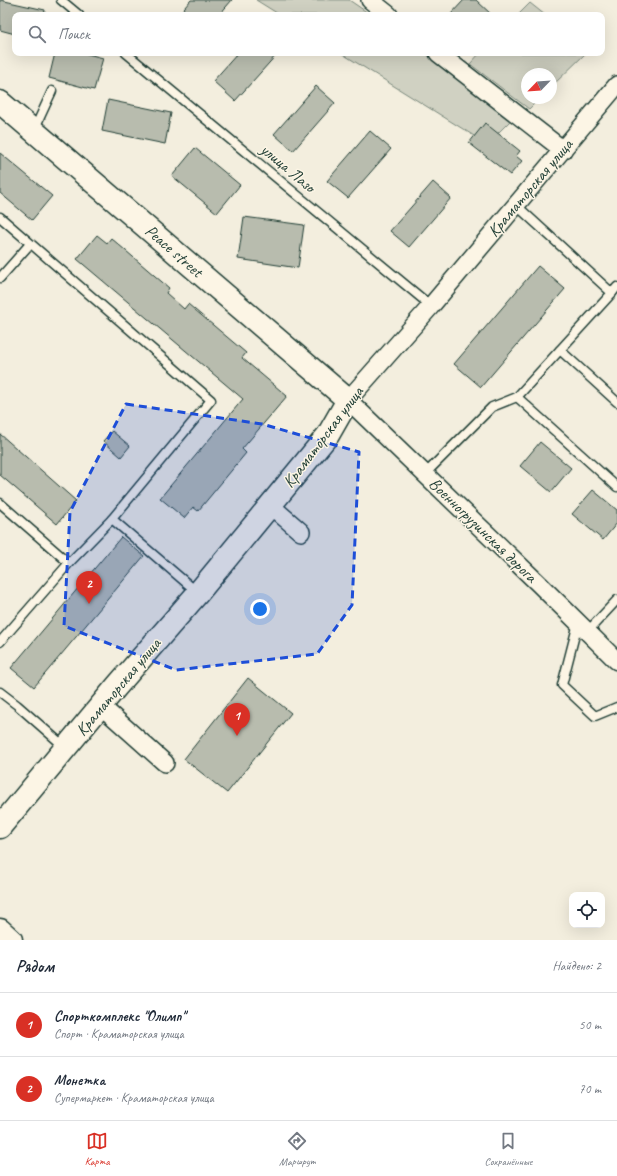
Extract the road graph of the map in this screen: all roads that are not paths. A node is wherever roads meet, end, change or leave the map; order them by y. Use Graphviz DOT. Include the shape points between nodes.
graph roads {
  1 [pos="61,0"];
  2 [pos="370,0"];
  3 [pos="75,12"];
  4 [pos="385,12"];
  5 [pos="130,56"];
  6 [pos="442,56"];
  7 [pos="617,85"];
  8 [pos="52,91"];
  9 [pos="0,102"];
  10 [pos="33,130"];
  11 [pos="563,150"];
  12 [pos="516,205"];
  13 [pos="0,217"];
  14 [pos="30,244"];
  15 [pos="0,278"];
  16 [pos="614,290"];
  17 [pos="431,306"];
  18 [pos="560,350"];
  19 [pos="517,397"];
  20 [pos="348,400"];
  21 [pos="617,402"];
  22 [pos="425,474"];
  23 [pos="617,487"];
  24 [pos="0,503"];
  25 [pos="270,505"];
  26 [pos="112,519"];
  27 [pos="301,532"];
  28 [pos="69,563"];
  29 [pos="198,592"];
  30 [pos="617,600"];
  31 [pos="583,628"];
  32 [pos="0,642"];
  33 [pos="617,661"];
  34 [pos="0,692"];
  35 [pos="101,706"];
  36 [pos="617,707"];
  37 [pos="66,748"];
  38 [pos="166,763"];
  39 [pos="0,827"];
  40 [pos="0,930"];
  41 [pos="11,940"];
  1 -- 3 [label="lane"];
  2 -- 4 [label="street"];
  5 -- 17 [label="lane, улица Лазо"];
  6 -- 11 [label="street"];
  7 -- 11 [label="street, Краматорская улица"];
  8 -- 10 [label="lane"];
  9 -- 10 [label="street, Peace street"];
  10 -- 20 [label="street, Peace street"];
  11 -- 12 [label="street, Краматорская улица"];
  12 -- 16 [label="lane"];
  12 -- 17 [label="street, Краматорская улица"];
  13 -- 14 [label="lane"];
  14 -- 15 [label="lane"];
  14 -- 26 [label="lane" via="211,400"];
  16 -- 18 [label="lane"];
  17 -- 20 [label="street, Краматорская улица"];
  18 -- 19 [label="lane"];
  18 -- 21 [label="lane"];
  19 -- 22 [label="lane" via="492,407"];
  19 -- 23 [label="lane"];
  20 -- 22 [label="street, Военногрузинская дорога"];
  20 -- 25 [label="street, Краматорская улица" via="328,435"];
  22 -- 31 [label="street, Военногрузинская дорога"];
  24 -- 28 [label="lane"];
  25 -- 27 [label="street"];
  25 -- 29 [label="street, Краматорская улица"];
  26 -- 28 [label="lane"];
  26 -- 29 [label="lane"];
  28 -- 32 [label="lane"];
  29 -- 35 [label="street, Краматорская улица"];
  30 -- 31 [label="lane"];
  31 -- 33 [label="street, Военногрузинская дорога"];
  31 -- 36 [label="lane" via="562,685 595,716"];
  34 -- 37 [label="lane"];
  35 -- 37 [label="street, Краматорская улица"];
  35 -- 38 [label="street"];
  37 -- 39 [label="street, Краматорская улица"];
  40 -- 41 [label="street"];
}
